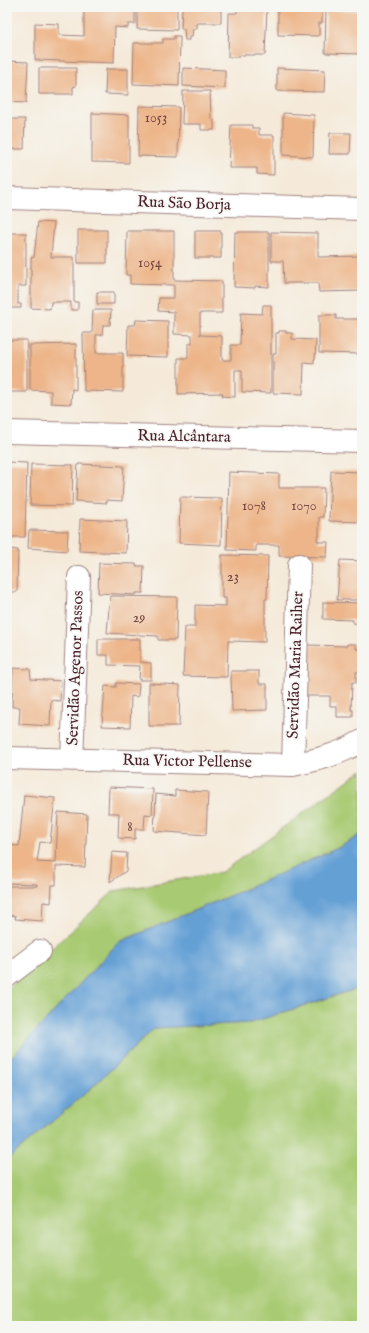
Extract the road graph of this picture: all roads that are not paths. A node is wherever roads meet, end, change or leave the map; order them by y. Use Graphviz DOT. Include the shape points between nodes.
graph roads {
  1 [pos="7,198"];
  2 [pos="362,209"];
  3 [pos="7,432"];
  4 [pos="362,441"];
  5 [pos="299,565"];
  6 [pos="79,577"];
  7 [pos="362,741"];
  8 [pos="7,758"];
  9 [pos="72,760"];
  10 [pos="293,765"];
  11 [pos="40,951"];
  12 [pos="7,976"];
  1 -- 2 [label="street, Rua São Borja"];
  3 -- 4 [label="street, Rua Alcântara"];
  5 -- 10 [label="street, Servidão Maria Raiher"];
  6 -- 9 [label="street, Servidão Agenor Passos"];
  7 -- 10 [label="street, Rua Victor Pellense" via="322,759"];
  8 -- 9 [label="street, Rua Victor Pellense"];
  9 -- 10 [label="street, Rua Victor Pellense"];
  11 -- 12 [label="street"];
}
